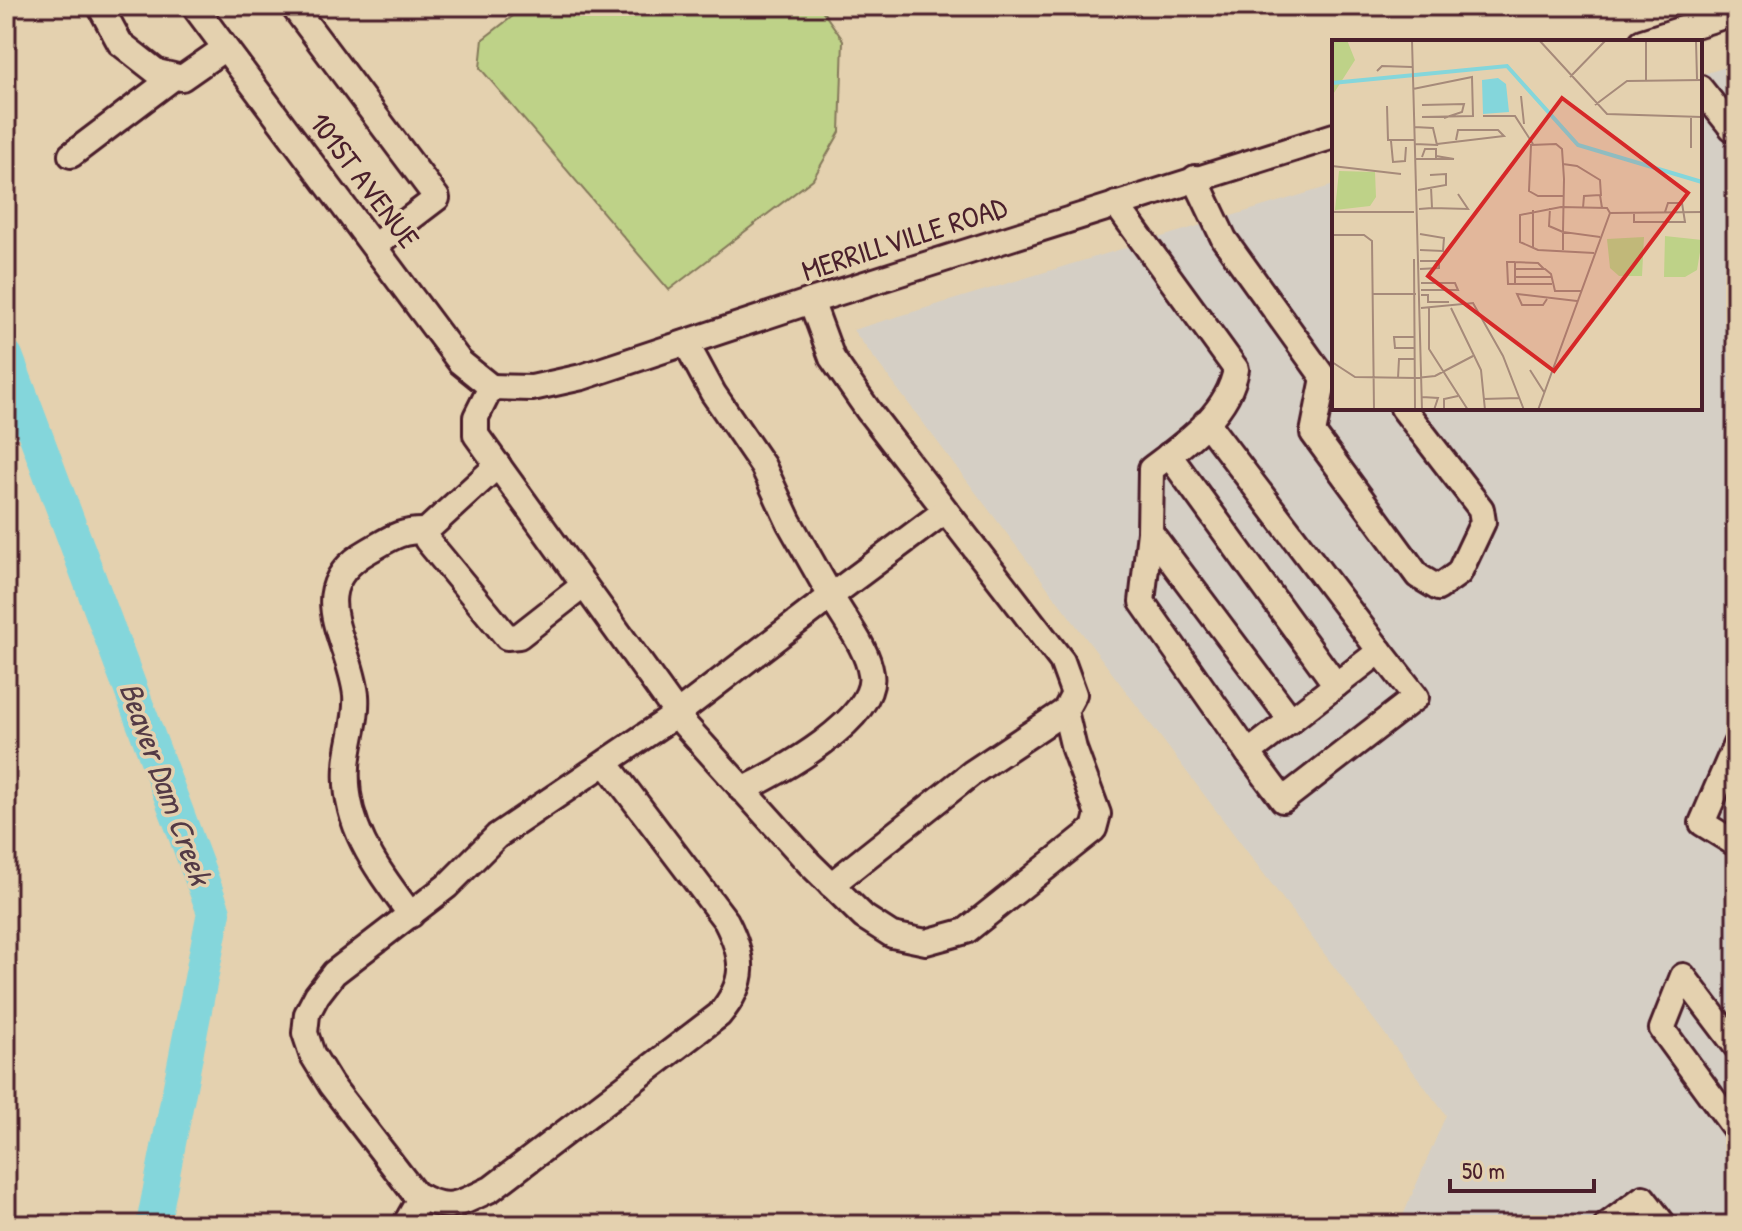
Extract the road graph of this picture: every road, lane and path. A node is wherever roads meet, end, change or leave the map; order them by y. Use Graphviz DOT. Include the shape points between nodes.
graph roads {
  1 [pos="100,6"];
  2 [pos="194,6"];
  3 [pos="293,6"];
  4 [pos="1736,12"];
  5 [pos="1668,38"];
  6 [pos="225,48"];
  7 [pos="174,77"];
  8 [pos="1702,90"];
  9 [pos="1732,128"];
  10 [pos="1332,137"];
  11 [pos="71,155"];
  12 [pos="1195,178"];
  13 [pos="1116,204"];
  14 [pos="374,246"];
  15 [pos="811,301"];
  16 [pos="686,343"];
  17 [pos="1329,376"];
  18 [pos="491,387"];
  19 [pos="1405,410"];
  20 [pos="1201,428"];
  21 [pos="1169,455"];
  22 [pos="498,465"];
  23 [pos="945,511"];
  24 [pos="426,531"];
  25 [pos="1150,532"];
  26 [pos="584,585"];
  27 [pos="831,596"];
  28 [pos="1380,651"];
  29 [pos="1336,685"];
  30 [pos="1065,711"];
  31 [pos="677,714"];
  32 [pos="1291,720"];
  33 [pos="1736,744"];
  34 [pos="1248,753"];
  35 [pos="606,763"];
  36 [pos="742,790"];
  37 [pos="1736,844"];
  38 [pos="831,885"];
  39 [pos="411,915"];
  40 [pos="1734,1039"];
  41 [pos="1736,1130"];
  42 [pos="421,1197"];
  43 [pos="405,1225"];
  44 [pos="1607,1225"];
  45 [pos="1664,1225"];
  1 -- 7 [label="street" via="120,43 157,72"];
  2 -- 6 [label="street, 101ST AVENUE"];
  3 -- 14 [label="street" via="437,198"];
  4 -- 5 [label="street"];
  6 -- 7 [label="street" via="182,78"];
  6 -- 14 [label="street, 101ST AVENUE"];
  7 -- 11 [label="street"];
  8 -- 9 [label="street"];
  10 -- 12 [label="street, MERRILLVILLE ROAD"];
  12 -- 13 [label="street, MERRILLVILLE ROAD"];
  12 -- 17 [label="street" via="1224,239"];
  13 -- 15 [label="street, MERRILLVILLE ROAD"];
  13 -- 20 [label="street" via="1236,369 1224,400"];
  14 -- 18 [label="street, 101ST AVENUE" via="460,362"];
  15 -- 16 [label="street, MERRILLVILLE ROAD"];
  15 -- 23 [label="street" via="832,358"];
  16 -- 18 [label="street, MERRILLVILLE ROAD" via="557,383"];
  16 -- 27 [label="street" via="763,466"];
  17 -- 19 [label="street" via="1313,433 1418,576 1438,588 1459,573 1483,522 1481,509"];
  18 -- 22 [label="street" via="476,417 476,435"];
  20 -- 21 [label="street"];
  20 -- 28 [label="street"];
  21 -- 25 [label="street" via="1151,469"];
  21 -- 29 [label="street"];
  22 -- 24 [label="street"];
  22 -- 26 [label="street"];
  23 -- 27 [label="street"];
  23 -- 30 [label="street" via="1062,661 1074,694"];
  24 -- 26 [label="street" via="427,540 507,637 519,636"];
  24 -- 39 [label="street" via="406,530 358,556 335,588 332,607 357,702 347,767 352,820"];
  25 -- 32 [label="street"];
  25 -- 34 [label="street" via="1142,602"];
  26 -- 31 [label="street"];
  27 -- 31 [label="street"];
  27 -- 36 [label="street" via="866,658 872,676 870,695 859,711 808,752"];
  28 -- 29 [label="street"];
  28 -- 34 [label="street" via="1416,697 1283,800"];
  29 -- 32 [label="street"];
  30 -- 38 [label="street" via="972,773"];
  30 -- 38 [label="street" via="1098,814 1094,829 966,931 926,942 892,935"];
  31 -- 35 [label="street"];
  31 -- 36 [label="street"];
  32 -- 34 [label="street"];
  33 -- 37 [label="street" via="1702,823"];
  35 -- 39 [label="street" via="497,836"];
  35 -- 42 [label="street" via="726,921 739,946 741,976 732,1000 491,1189 458,1204 434,1205"];
  36 -- 38 [label="street"];
  39 -- 42 [label="street" via="334,973 307,1014 305,1033 331,1085"];
  40 -- 41 [label="street" via="1683,976 1662,1029"];
  42 -- 43 [label="street"];
  44 -- 45 [label="street" via="1643,1198"];
}
